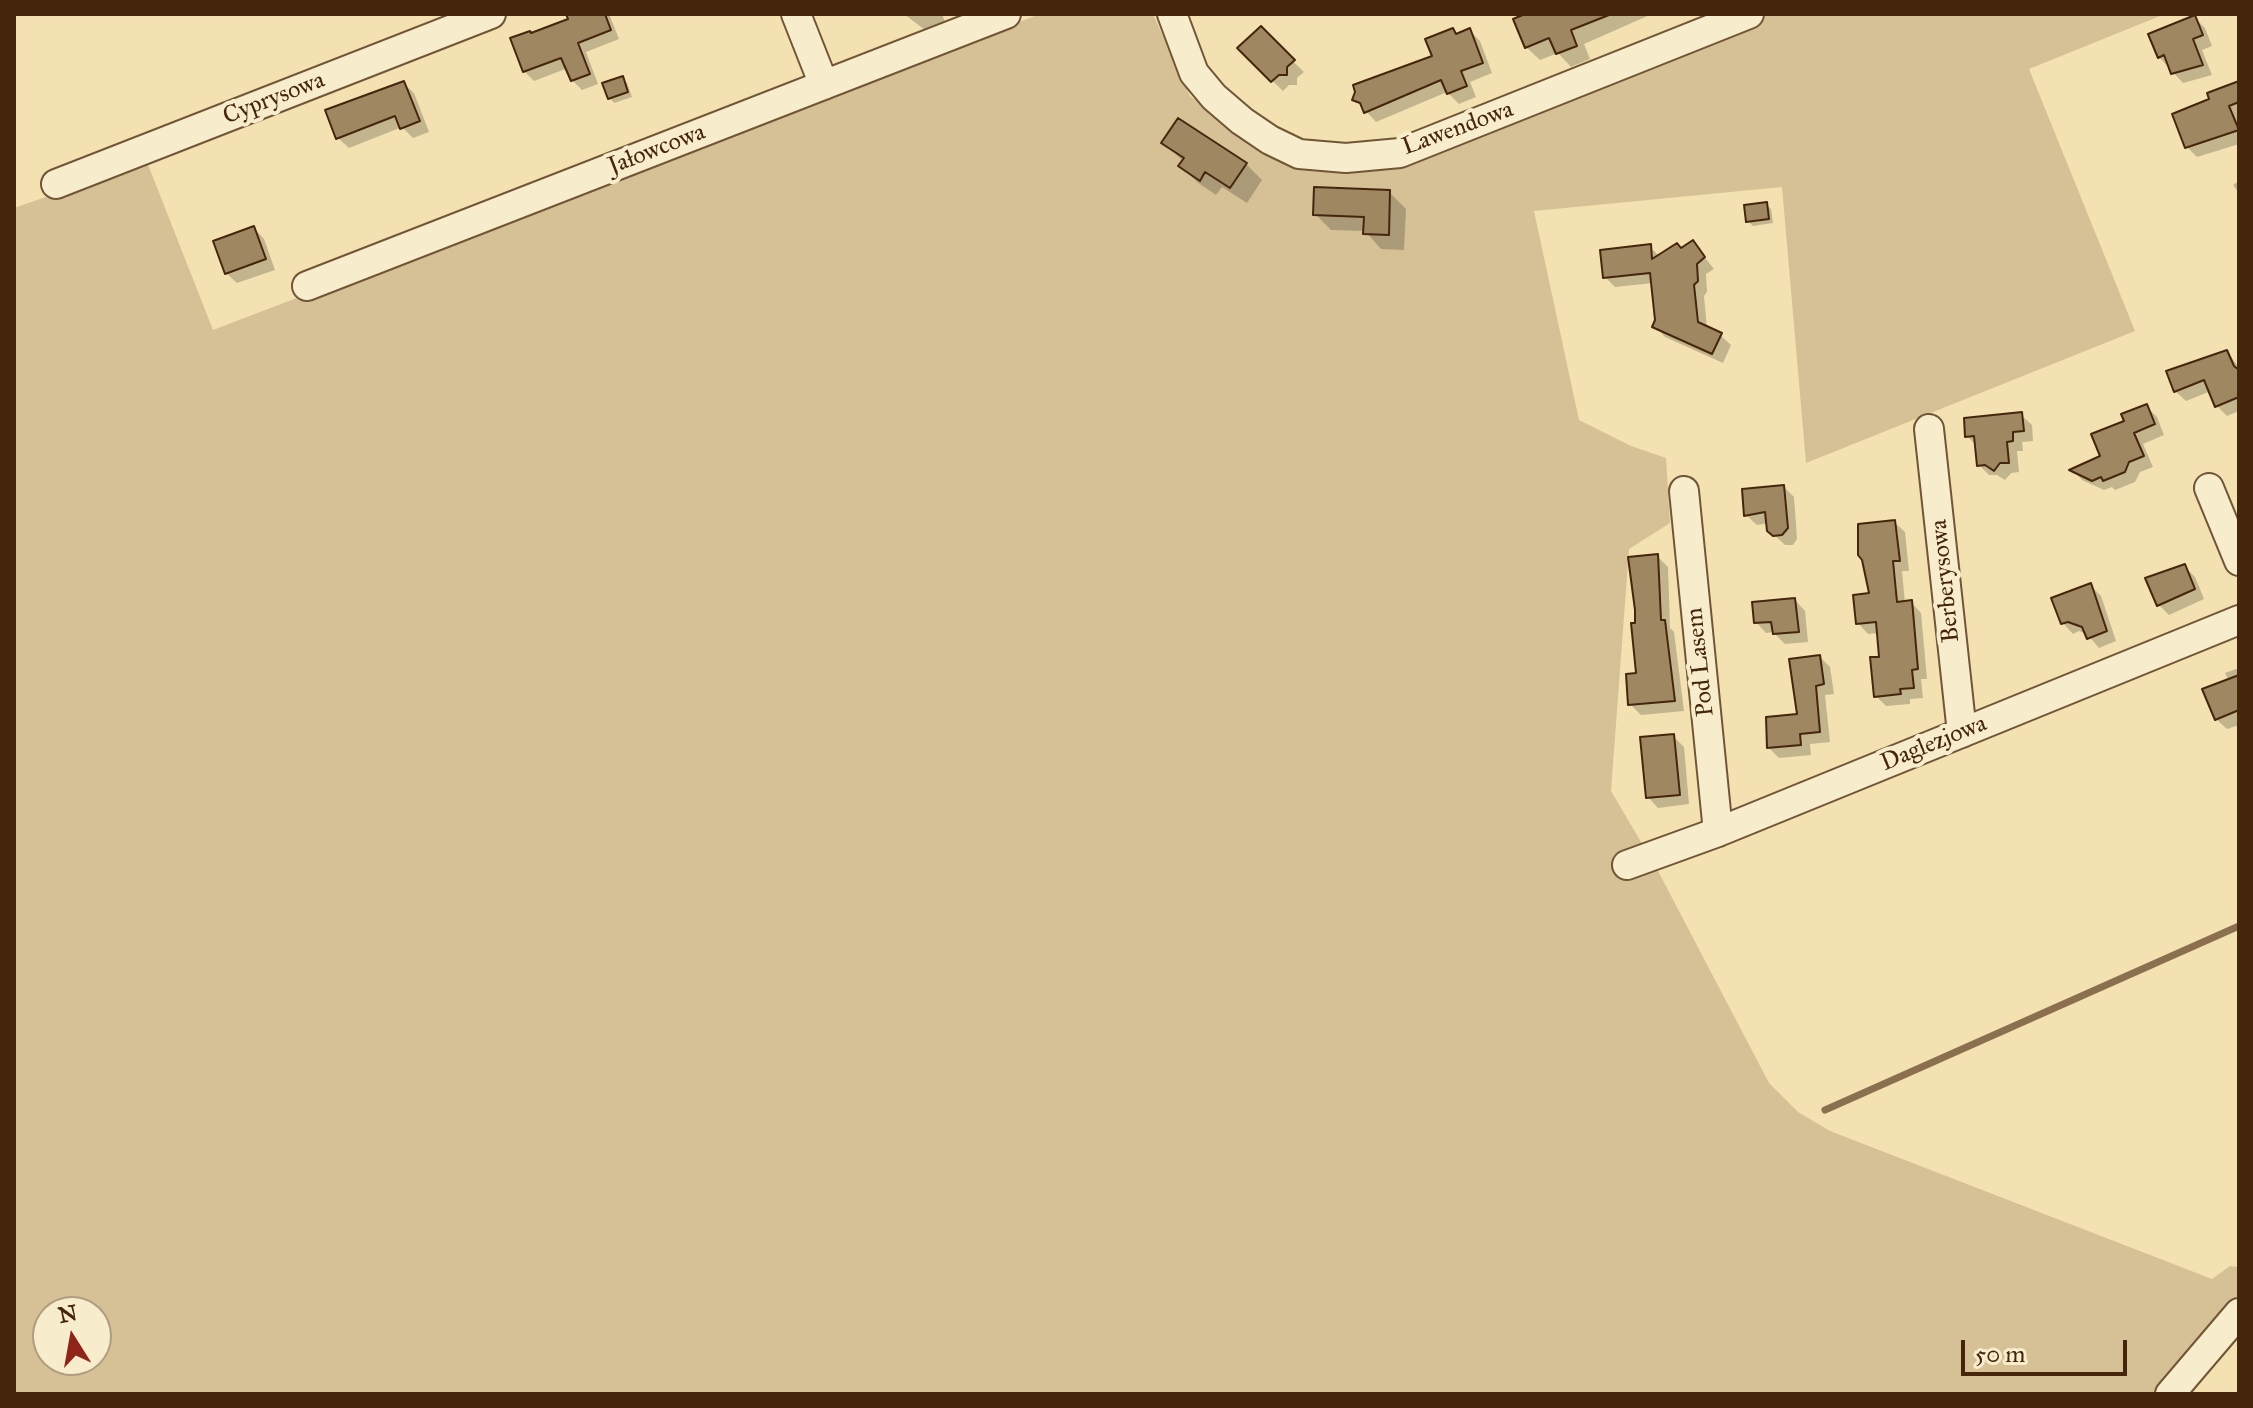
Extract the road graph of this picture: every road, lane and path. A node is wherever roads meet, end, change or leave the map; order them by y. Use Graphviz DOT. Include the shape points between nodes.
graph roads {
  1 [pos="491,14"];
  2 [pos="796,14"];
  3 [pos="1006,14"];
  4 [pos="1172,14"];
  5 [pos="1749,14"];
  6 [pos="824,85"];
  7 [pos="56,184"];
  8 [pos="307,286"];
  9 [pos="1929,429"];
  10 [pos="2209,488"];
  11 [pos="1684,491"];
  12 [pos="2239,561"];
  13 [pos="2239,620"];
  14 [pos="1962,733"];
  15 [pos="1718,832"];
  16 [pos="1627,865"];
  17 [pos="2239,1313"];
  18 [pos="2170,1394"];
  1 -- 7 [label="street, Cyprysowa"];
  2 -- 6 [label="street"];
  3 -- 6 [label="street, Jałowcowa"];
  4 -- 5 [label="street, Lawendowa" via="1194,73 1242,121 1299,154 1346,158 1400,153"];
  6 -- 8 [label="street, Jałowcowa"];
  9 -- 14 [label="street, Berberysowa"];
  10 -- 12 [label="street"];
  11 -- 15 [label="street, Pod Lasem"];
  13 -- 14 [label="street, Daglezjowa"];
  14 -- 15 [label="street, Daglezjowa"];
  15 -- 16 [label="street, Daglezjowa"];
  17 -- 18 [label="street"];
}
